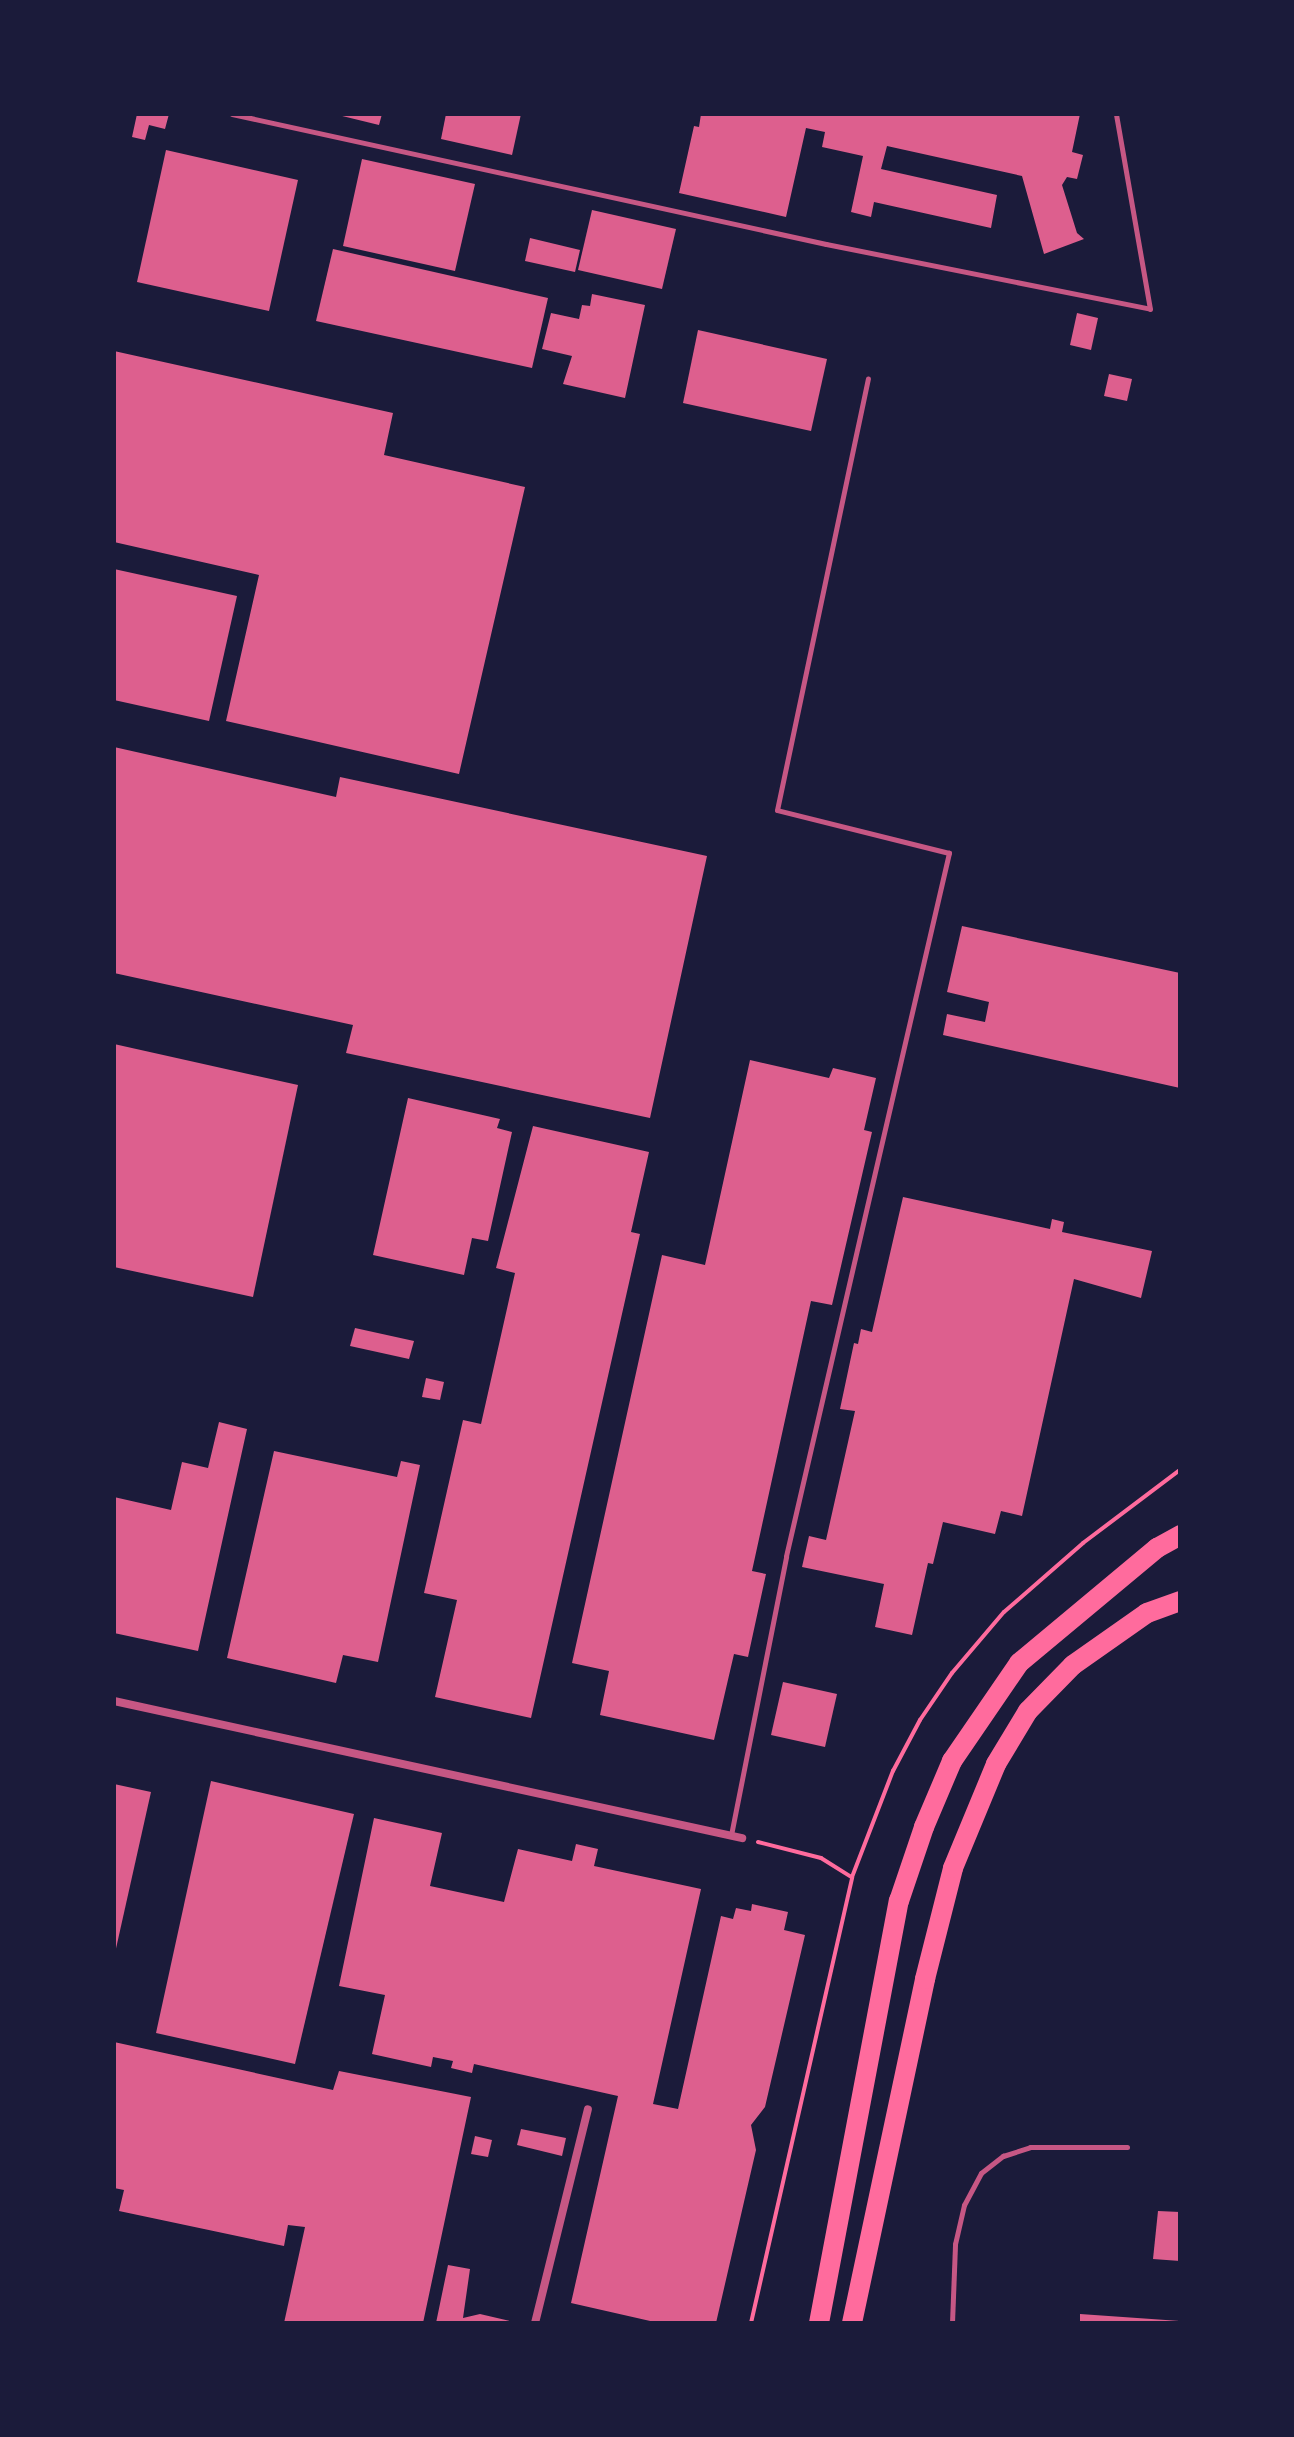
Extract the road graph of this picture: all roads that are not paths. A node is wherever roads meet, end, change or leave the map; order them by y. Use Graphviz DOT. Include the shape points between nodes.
graph roads {
  1 [pos="232,114"];
  2 [pos="1116,114"];
  3 [pos="868,378"];
  4 [pos="1180,1535"];
  5 [pos="1180,1601"];
  6 [pos="114,1701"];
  7 [pos="731,1836"];
  8 [pos="742,1838"];
  9 [pos="588,2109"];
  10 [pos="1127,2147"];
  11 [pos="535,2323"];
  12 [pos="819,2323"];
  13 [pos="852,2323"];
  14 [pos="952,2323"];
  1 -- 2 [label="lane" via="1150,309"];
  3 -- 7 [label="lane" via="777,810 949,853 786,1556"];
  4 -- 12 [label="highway" via="1157,1548 1019,1663 952,1761 899,1901"];
  5 -- 13 [label="highway" via="1147,1613 1073,1665 1028,1711 996,1764 953,1868"];
  6 -- 7 [label="street"];
  7 -- 8 [label="street"];
  9 -- 11 [label="street"];
  10 -- 14 [label="lane" via="1030,2147 1003,2156 981,2173 964,2205 955,2244"];
}
